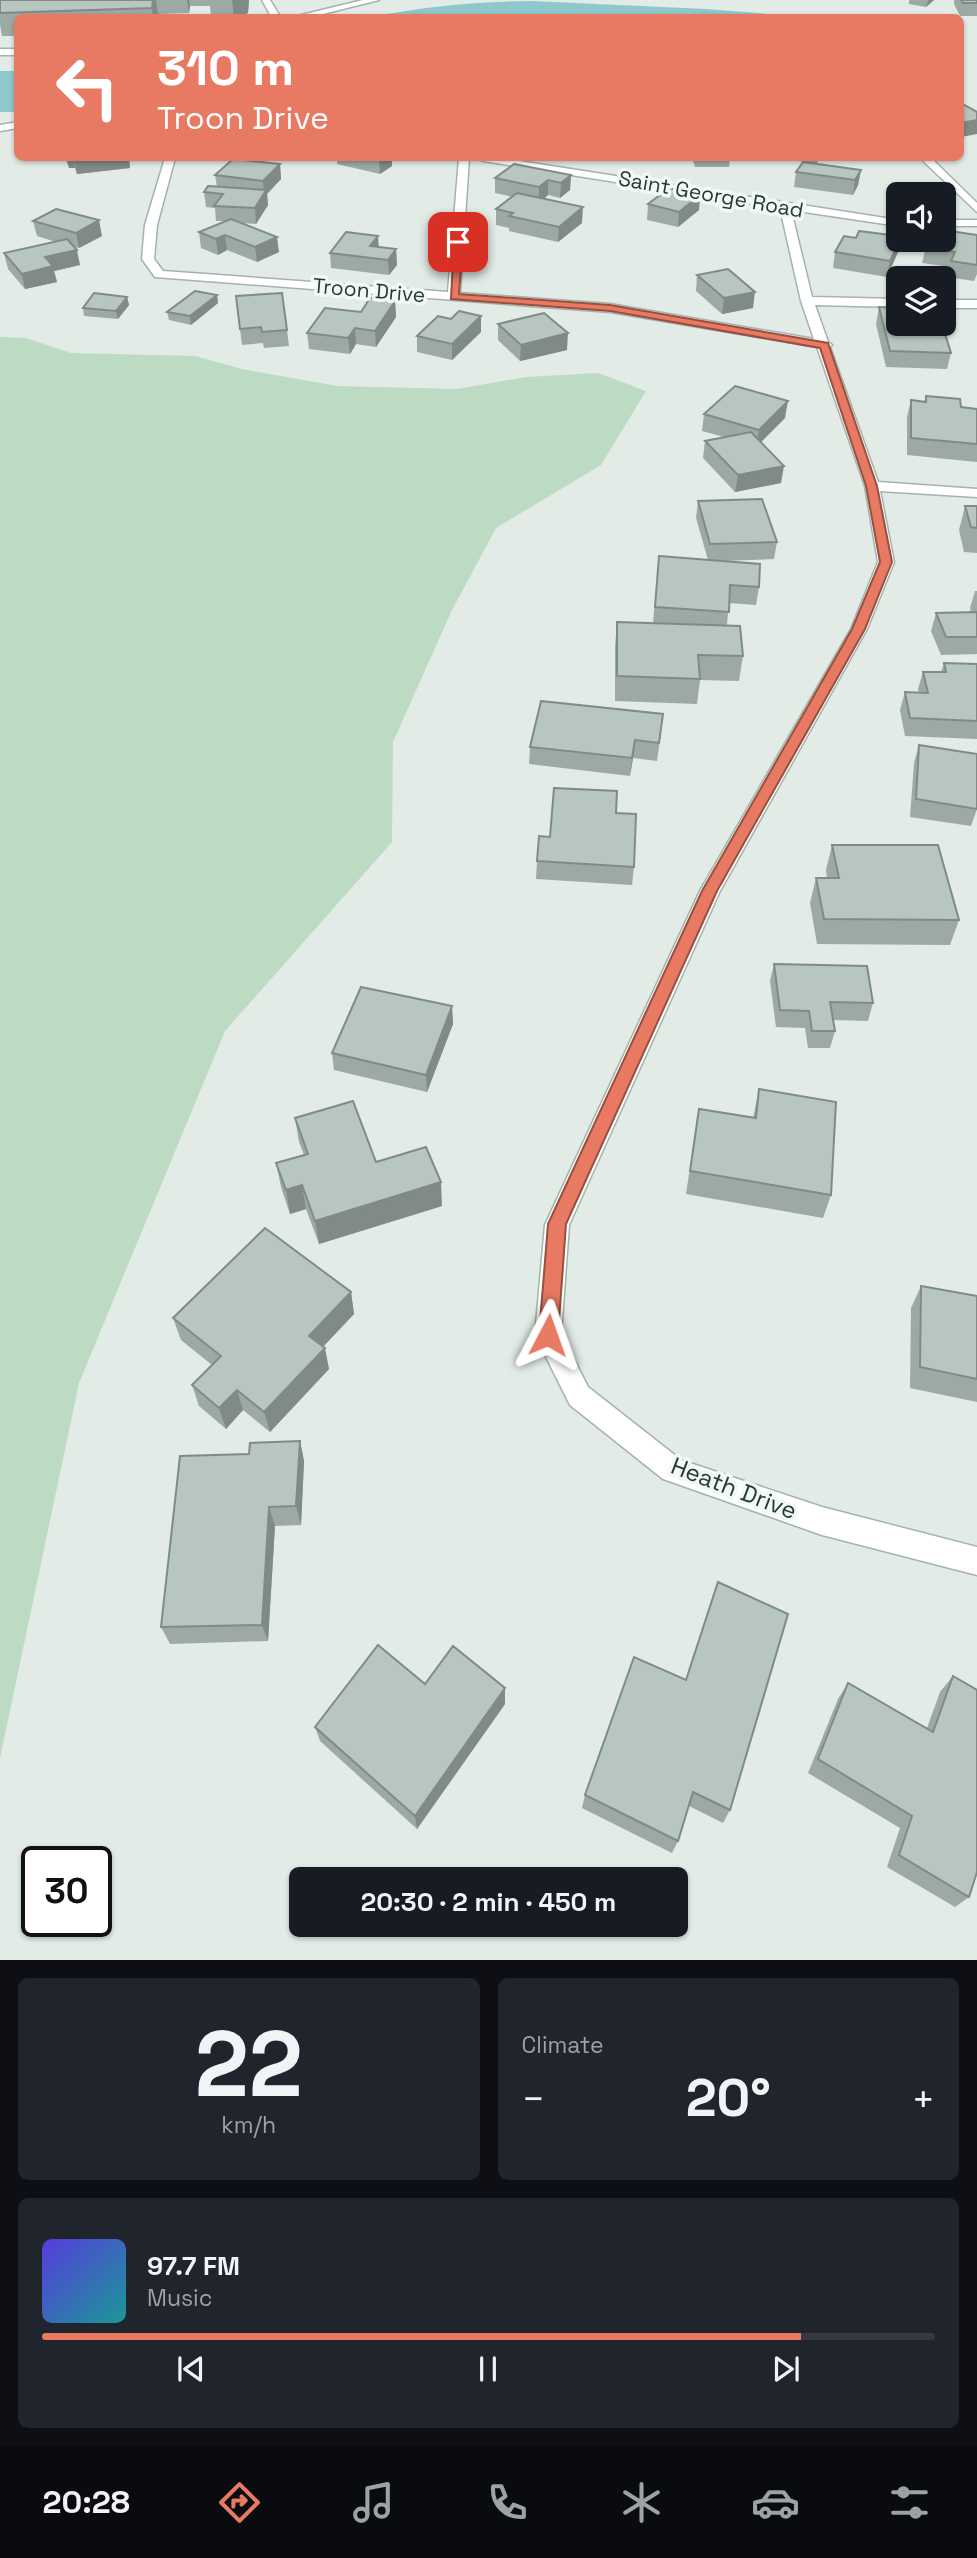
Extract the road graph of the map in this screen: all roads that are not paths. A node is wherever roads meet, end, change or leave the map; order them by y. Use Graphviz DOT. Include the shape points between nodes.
graph roads {
  1 [pos="375,0"];
  2 [pos="311,14"];
  3 [pos="169,161"];
  4 [pos="464,161"];
  5 [pos="512,161"];
  6 [pos="928,161"];
  7 [pos="785,207"];
  8 [pos="977,209"];
  9 [pos="886,221"];
  10 [pos="956,223"];
  11 [pos="977,223"];
  12 [pos="454,297"];
  13 [pos="807,301"];
  14 [pos="886,303"];
  15 [pos="956,304"];
  16 [pos="977,304"];
  17 [pos="825,345"];
  18 [pos="872,486"];
  19 [pos="977,493"];
  20 [pos="977,1561"];
  1 -- 2 [label="street"];
  3 -- 12 [label="street, Troon Drive" via="151,225 148,259 159,274"];
  4 -- 12 [label="street"];
  5 -- 7 [label="street, Saint George Road" via="597,170"];
  6 -- 8 [label="street"];
  7 -- 9 [label="street, Saint George Road"];
  7 -- 13 [label="street, Heath Drive"];
  10 -- 11 [label="street"];
  12 -- 17 [label="street, Troon Drive" via="610,308"];
  13 -- 14 [label="street"];
  13 -- 17 [label="street, Heath Drive"];
  15 -- 16 [label="street"];
  17 -- 18 [label="street, Heath Drive"];
  18 -- 19 [label="street"];
  18 -- 20 [label="street, Heath Drive" via="886,562 859,629 710,891 557,1224 548,1335 579,1396 673,1470 822,1521"];
}
